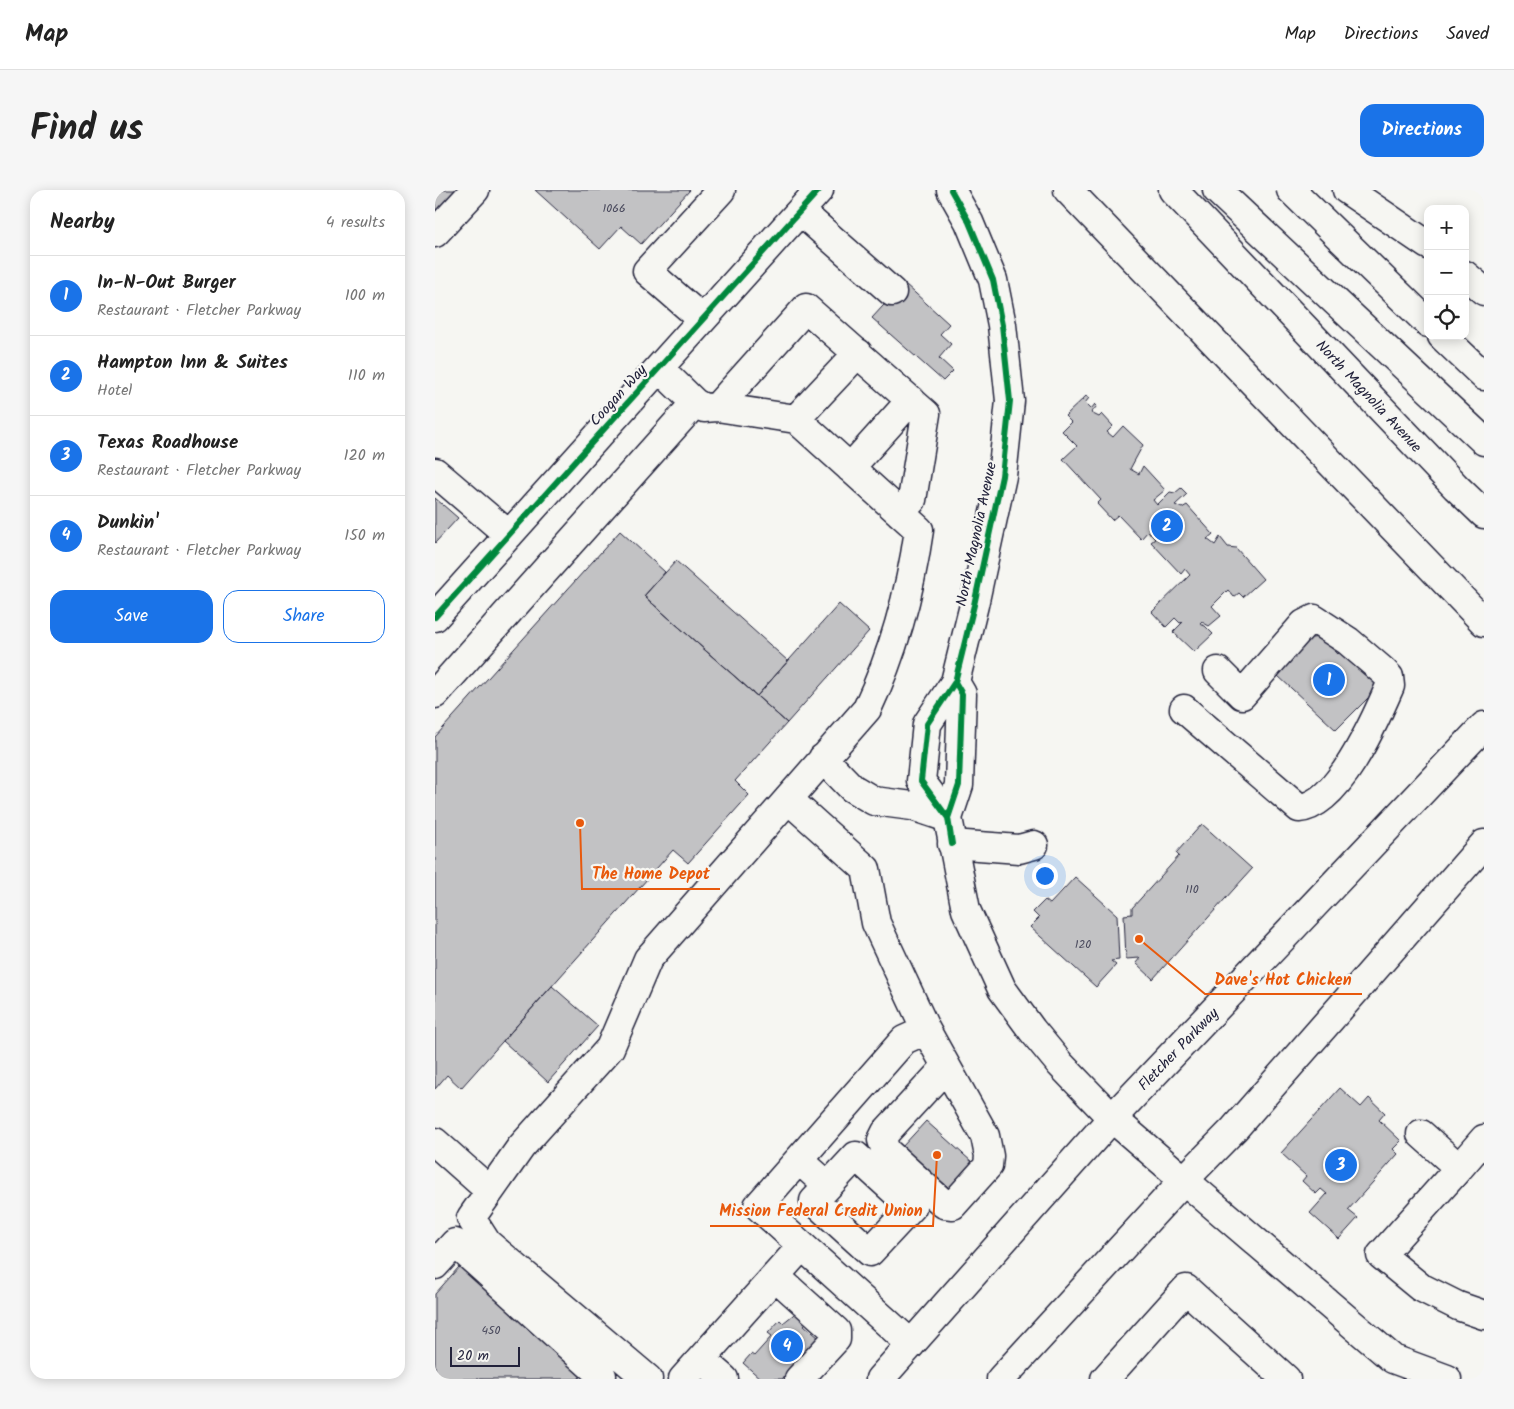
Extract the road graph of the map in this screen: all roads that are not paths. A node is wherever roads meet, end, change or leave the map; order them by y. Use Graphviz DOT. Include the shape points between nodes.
graph roads {
  1 [pos="475,190"];
  2 [pos="721,190"];
  3 [pos="819,190"];
  4 [pos="951,190"];
  5 [pos="1068,190"];
  6 [pos="1173,190"];
  7 [pos="1217,190"];
  8 [pos="1291,190"];
  9 [pos="1347,190"];
  10 [pos="800,211"];
  11 [pos="435,233"];
  12 [pos="1424,242"];
  13 [pos="1469,278"];
  14 [pos="1484,291"];
  15 [pos="892,292"];
  16 [pos="702,319"];
  17 [pos="1424,319"];
  18 [pos="1446,340"];
  19 [pos="857,354"];
  20 [pos="659,368"];
  21 [pos="1484,376"];
  22 [pos="911,400"];
  23 [pos="706,405"];
  24 [pos="796,419"];
  25 [pos="1484,441"];
  26 [pos="850,468"];
  27 [pos="435,472"];
  28 [pos="900,514"];
  29 [pos="1484,514"];
  30 [pos="509,535"];
  31 [pos="435,617"];
  32 [pos="1484,622"];
  33 [pos="1218,671"];
  34 [pos="955,682"];
  35 [pos="435,694"];
  36 [pos="1184,709"];
  37 [pos="1484,726"];
  38 [pos="823,758"];
  39 [pos="788,799"];
  40 [pos="950,831"];
  41 [pos="1484,844"];
  42 [pos="1034,845"];
  43 [pos="926,1030"];
  44 [pos="946,1067"];
  45 [pos="1112,1118"];
  46 [pos="1421,1134"];
  47 [pos="1484,1139"];
  48 [pos="435,1142"];
  49 [pos="799,1160"];
  50 [pos="1459,1168"];
  51 [pos="1184,1180"];
  52 [pos="828,1186"];
  53 [pos="490,1191"];
  54 [pos="802,1246"];
  55 [pos="435,1265"];
  56 [pos="775,1276"];
  57 [pos="1484,1315"];
  58 [pos="911,1344"];
  59 [pos="701,1359"];
  60 [pos="600,1379"];
  61 [pos="648,1379"];
  62 [pos="683,1379"];
  63 [pos="724,1379"];
  64 [pos="799,1379"];
  65 [pos="880,1379"];
  66 [pos="1001,1379"];
  67 [pos="1105,1379"];
  68 [pos="1286,1379"];
  69 [pos="1447,1379"];
  1 -- 11 [label="main road"];
  2 -- 16 [label="main road" via="647,271"];
  3 -- 10 [label="main road, Coogan Way"];
  4 -- 34 [label="main road, North Magnolia Avenue" via="969,222 993,280 1002,325 1010,401 1003,476"];
  5 -- 32 [label="main road"];
  6 -- 29 [label="main road, North Magnolia Avenue"];
  7 -- 25 [label="main road"];
  8 -- 17 [label="main road"];
  9 -- 12 [label="main road"];
  10 -- 15 [label="main road"];
  10 -- 16 [label="main road, Coogan Way"];
  13 -- 14 [label="main road"];
  16 -- 20 [label="main road, Coogan Way"];
  18 -- 21 [label="main road"];
  19 -- 22 [label="main road"];
  19 -- 23 [label="main road" via="806,308"];
  19 -- 24 [label="main road"];
  20 -- 23 [label="main road"];
  20 -- 30 [label="main road, Coogan Way"];
  22 -- 26 [label="main road"];
  22 -- 28 [label="main road" via="926,414 912,500"];
  23 -- 24 [label="main road"];
  23 -- 35 [label="main road"];
  24 -- 26 [label="main road"];
  26 -- 28 [label="main road"];
  27 -- 30 [label="main road"];
  28 -- 38 [label="main road" via="919,530 912,578 886,670 867,709"];
  30 -- 31 [label="main road, Coogan Way"];
  33 -- 36 [label="main road" via="1242,695 1304,624 1314,619 1348,641 1383,671 1389,677 1390,686 1361,747 1339,780 1307,807 1299,808"];
  34 -- 40 [label="main road, North Magnolia Avenue" via="962,694 959,785"];
  34 -- 40 [label="main road, North Magnolia Avenue" via="927,724 921,781"];
  37 -- 45 [label="main road, Fletcher Parkway"];
  38 -- 39 [label="main road"];
  38 -- 40 [label="main road" via="852,788 874,801 912,806"];
  39 -- 43 [label="main road" via="866,869 876,923"];
  39 -- 53 [label="main road" via="648,959 610,1048 521,1147"];
  40 -- 42 [label="main road" via="1019,849"];
  40 -- 45 [label="main road, North Magnolia Avenue" via="966,910 1002,989 1060,1064"];
  41 -- 51 [label="main road" via="1234,1129"];
  43 -- 44 [label="main road"];
  43 -- 49 [label="main road" via="905,1040"];
  44 -- 44 [label="main road" via="885,1132 882,1140 885,1150 936,1197 944,1204 953,1205 988,1166 989,1156 985,1136"];
  45 -- 51 [label="main road, North Magnolia Avenue"];
  45 -- 58 [label="main road, Fletcher Parkway"];
  46 -- 50 [label="main road"];
  47 -- 50 [label="main road"];
  48 -- 53 [label="main road"];
  49 -- 52 [label="main road"];
  49 -- 54 [label="main road" via="758,1206"];
  50 -- 57 [label="main road" via="1381,1255 1420,1287"];
  51 -- 66 [label="main road"];
  51 -- 69 [label="main road, North Magnolia Avenue" via="1393,1359"];
  53 -- 61 [label="main road" via="471,1218 487,1243"];
  54 -- 56 [label="main road"];
  54 -- 58 [label="main road"];
  55 -- 60 [label="main road" via="455,1243 603,1376"];
  56 -- 59 [label="main road"];
  56 -- 64 [label="main road" via="836,1330 836,1339"];
  58 -- 65 [label="main road, Fletcher Parkway"];
  59 -- 62 [label="main road"];
  59 -- 63 [label="main road"];
  67 -- 68 [label="main road" via="1186,1290"];
}
